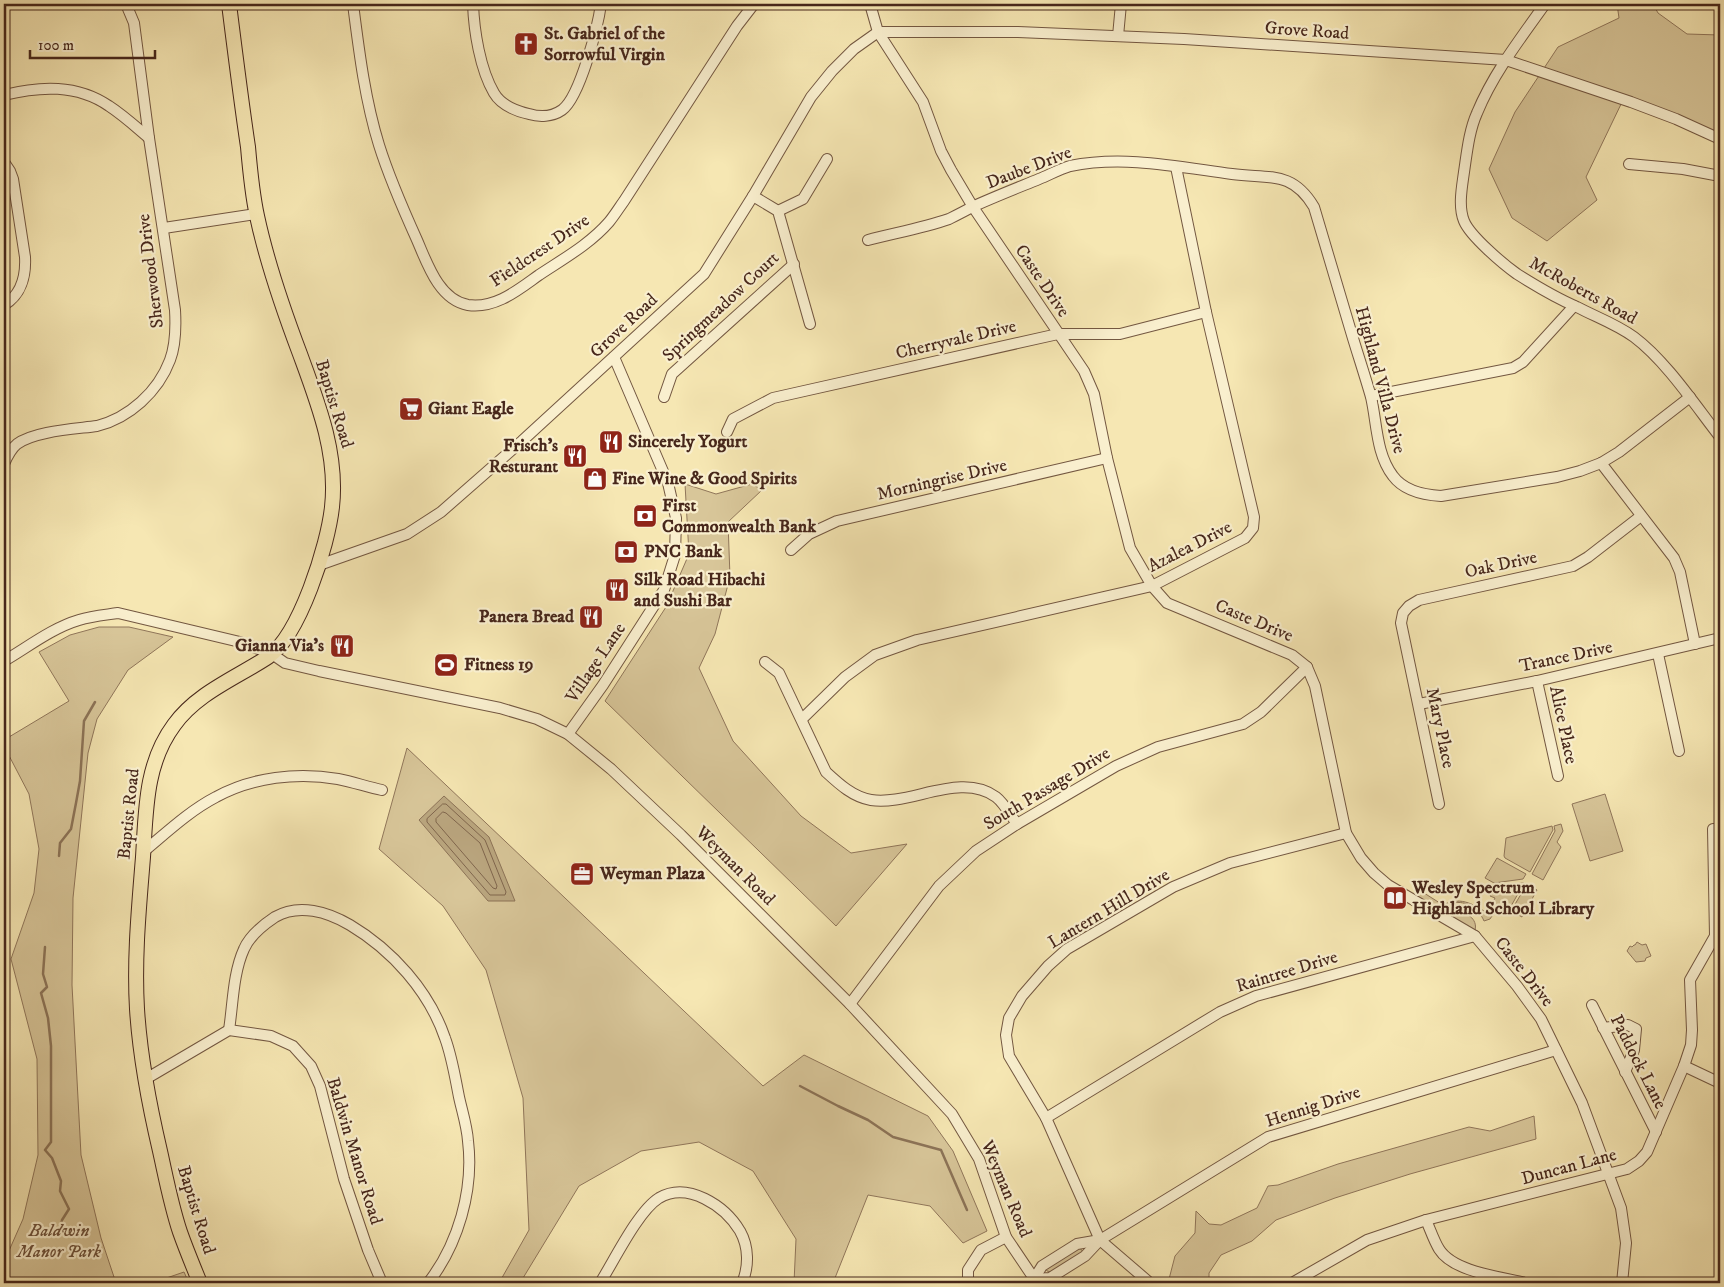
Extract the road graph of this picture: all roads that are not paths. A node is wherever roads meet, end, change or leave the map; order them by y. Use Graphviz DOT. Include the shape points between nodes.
graph roads {
  1 [pos="126,4"];
  2 [pos="229,4"];
  3 [pos="353,4"];
  4 [pos="473,4"];
  5 [pos="601,4"];
  6 [pos="754,4"];
  7 [pos="870,4"];
  8 [pos="1121,4"];
  9 [pos="1545,4"];
  10 [pos="877,29"];
  11 [pos="1118,36"];
  12 [pos="1506,60"];
  13 [pos="4,95"];
  14 [pos="149,138"];
  15 [pos="1720,139"];
  16 [pos="827,158"];
  17 [pos="4,162"];
  18 [pos="1629,164"];
  19 [pos="1176,167"];
  20 [pos="1236,175"];
  21 [pos="1720,176"];
  22 [pos="753,196"];
  23 [pos="973,207"];
  24 [pos="778,211"];
  25 [pos="256,214"];
  26 [pos="164,228"];
  27 [pos="868,240"];
  28 [pos="794,264"];
  29 [pos="4,306"];
  30 [pos="1574,306"];
  31 [pos="1206,312"];
  32 [pos="810,324"];
  33 [pos="1058,334"];
  34 [pos="614,357"];
  35 [pos="1370,396"];
  36 [pos="664,397"];
  37 [pos="1690,397"];
  38 [pos="727,432"];
  39 [pos="1720,437"];
  40 [pos="1107,458"];
  41 [pos="1602,463"];
  42 [pos="4,464"];
  43 [pos="1641,516"];
  44 [pos="791,550"];
  45 [pos="319,565"];
  46 [pos="1152,586"];
  47 [pos="1720,638"];
  48 [pos="1695,644"];
  49 [pos="272,654"];
  50 [pos="1658,654"];
  51 [pos="1408,658"];
  52 [pos="4,661"];
  53 [pos="764,662"];
  54 [pos="1307,667"];
  55 [pos="1537,681"];
  56 [pos="1419,704"];
  57 [pos="802,718"];
  58 [pos="568,734"];
  59 [pos="1679,751"];
  60 [pos="1558,776"];
  61 [pos="382,790"];
  62 [pos="1439,804"];
  63 [pos="1017,824"];
  64 [pos="1713,829"];
  65 [pos="1346,833"];
  66 [pos="143,852"];
  67 [pos="1475,936"];
  68 [pos="850,1004"];
  69 [pos="1592,1006"];
  70 [pos="1603,1028"];
  71 [pos="229,1030"];
  72 [pos="1556,1050"];
  73 [pos="1684,1066"];
  74 [pos="1625,1072"];
  75 [pos="144,1080"];
  76 [pos="1720,1083"];
  77 [pos="1046,1118"];
  78 [pos="1656,1132"];
  79 [pos="1610,1173"];
  80 [pos="1426,1220"];
  81 [pos="1006,1237"];
  82 [pos="1100,1240"];
  83 [pos="1035,1281"];
  84 [pos="200,1283"];
  85 [pos="382,1283"];
  86 [pos="428,1283"];
  87 [pos="600,1283"];
  88 [pos="742,1283"];
  89 [pos="968,1283"];
  90 [pos="1150,1283"];
  91 [pos="1292,1283"];
  92 [pos="1526,1283"];
  93 [pos="1622,1283"];
  1 -- 14 [label="street, Sherwood Drive" via="134,23"];
  2 -- 25 [label="main road, Baptist Road"];
  3 -- 6 [label="street, Fieldcrest Drive" via="360,60 377,135 397,196 441,287 452,298 468,305 484,305 504,299 585,244 608,223"];
  4 -- 5 [label="street" via="484,68 494,93 503,103 536,116 551,115 570,101 592,45"];
  7 -- 10 [label="street, Caste Drive"];
  8 -- 11 [label="street"];
  9 -- 12 [label="street, McRoberts Road"];
  10 -- 11 [label="street, Grove Road"];
  10 -- 22 [label="street, Grove Road" via="837,65 812,97"];
  10 -- 23 [label="street, Caste Drive" via="923,102 941,151"];
  11 -- 12 [label="street, Grove Road"];
  12 -- 15 [label="street, Grove Road" via="1631,102"];
  12 -- 30 [label="street, McRoberts Road" via="1473,125 1462,183 1461,210 1470,231 1515,272"];
  13 -- 14 [label="street" via="50,88 68,89 110,106"];
  14 -- 26 [label="street, Sherwood Drive"];
  16 -- 24 [label="street" via="803,199"];
  17 -- 29 [label="street" via="13,180 26,257 22,282"];
  18 -- 21 [label="street"];
  19 -- 20 [label="street, Daube Drive"];
  19 -- 23 [label="street, Daube Drive" via="1107,161 1069,166"];
  19 -- 31 [label="street, Azalea Drive"];
  20 -- 35 [label="street, Highland Villa Drive" via="1287,181 1300,187 1314,207"];
  22 -- 24 [label="street"];
  22 -- 34 [label="street, Grove Road" via="704,274"];
  23 -- 27 [label="street, Daube Drive" via="931,224"];
  23 -- 33 [label="street, Caste Drive"];
  24 -- 28 [label="street, Springmeadow Court"];
  25 -- 26 [label="street"];
  25 -- 45 [label="main road, Baptist Road" via="275,285 318,404 330,452 333,482 330,525"];
  26 -- 42 [label="street, Sherwood Drive" via="176,328 170,359 153,390 137,406 108,423 29,438 17,444"];
  28 -- 32 [label="street"];
  28 -- 36 [label="street, Springmeadow Court" via="672,374"];
  30 -- 35 [label="street" via="1514,368"];
  30 -- 37 [label="street, McRoberts Road" via="1634,337"];
  31 -- 33 [label="street, Cherryvale Drive" via="1120,334"];
  31 -- 46 [label="street, Azalea Drive" via="1254,517 1253,528 1245,538"];
  33 -- 38 [label="street, Cherryvale Drive" via="774,398 732,419"];
  33 -- 40 [label="street, Caste Drive" via="1084,371 1094,394"];
  34 -- 45 [label="street, Grove Road" via="441,512 407,534"];
  34 -- 58 [label="street, Village Lane" via="668,483 676,518 675,555 664,590"];
  35 -- 41 [label="street, Highland Villa Drive" via="1386,465 1404,486 1419,492 1441,496 1557,477"];
  37 -- 39 [label="street, McRoberts Road"];
  37 -- 41 [label="street, Highland Villa Drive"];
  40 -- 44 [label="street, Morningrise Drive" via="837,521 809,534"];
  40 -- 46 [label="street, Caste Drive" via="1130,548"];
  41 -- 43 [label="street"];
  43 -- 48 [label="street" via="1674,558 1680,572"];
  43 -- 51 [label="street, Oak Drive" via="1573,566 1432,596 1409,606 1401,623"];
  45 -- 49 [label="main road, Baptist Road" via="296,620"];
  46 -- 54 [label="street, Caste Drive" via="1167,602 1292,655"];
  46 -- 57 [label="street, Azalea Drive" via="917,640 875,655 845,677"];
  47 -- 48 [label="street, Trance Drive"];
  48 -- 50 [label="street, Trance Drive"];
  49 -- 52 [label="street, Weyman Road" via="228,639 118,613 78,620"];
  49 -- 58 [label="street, Weyman Road" via="286,663 319,671 500,708 537,719"];
  49 -- 66 [label="main road, Baptist Road" via="192,705 170,730 154,760 148,789"];
  50 -- 55 [label="street, Trance Drive"];
  50 -- 59 [label="street"];
  51 -- 56 [label="street, Mary Place"];
  53 -- 57 [label="street" via="779,673"];
  54 -- 63 [label="street, South Passage Drive" via="1261,712 1243,724 1158,747 1116,766"];
  54 -- 65 [label="street, Caste Drive" via="1315,686"];
  55 -- 56 [label="street, Trance Drive"];
  55 -- 60 [label="street, Alice Place"];
  56 -- 62 [label="street, Mary Place"];
  57 -- 63 [label="street" via="826,772 852,793 871,800 893,801 958,787 978,788 996,797"];
  58 -- 68 [label="street, Weyman Road" via="674,828"];
  61 -- 66 [label="street" via="338,779 309,776 261,780 240,786 196,809"];
  63 -- 68 [label="street, South Passage Drive" via="976,851 939,886"];
  64 -- 73 [label="street, Duncan Lane" via="1715,936 1690,980 1691,1045"];
  65 -- 67 [label="street, Caste Drive" via="1374,874"];
  65 -- 77 [label="street, Lantern Hill Drive" via="1230,863 1173,887 1067,949 1048,966 1022,996 1009,1018 1006,1035 1009,1056"];
  66 -- 75 [label="main road, Baptist Road" via="137,1008"];
  67 -- 72 [label="street, Caste Drive" via="1541,1018"];
  67 -- 77 [label="street, Raintree Drive" via="1256,996 1220,1012"];
  68 -- 81 [label="street, Weyman Road" via="952,1114 979,1159"];
  69 -- 70 [label="street, Paddock Lane"];
  70 -- 74 [label="street, Paddock Lane"];
  70 -- 74 [label="street" via="1628,1025 1636,1030 1634,1050"];
  71 -- 75 [label="street"];
  71 -- 85 [label="street, Baldwin Manor Road" via="271,1036 293,1046 311,1066 320,1086 344,1179"];
  71 -- 86 [label="street" via="244,947 268,921 294,910 338,918 362,932 414,980 445,1038 468,1142 469,1170 460,1221 442,1262"];
  72 -- 79 [label="street, Caste Drive" via="1582,1103"];
  72 -- 82 [label="street, Hennig Drive" via="1268,1137"];
  73 -- 76 [label="street"];
  73 -- 78 [label="street, Duncan Lane"];
  74 -- 78 [label="street, Paddock Lane"];
  75 -- 84 [label="main road, Baptist Road" via="170,1198"];
  77 -- 82 [label="street, Lantern Hill Drive"];
  78 -- 79 [label="street, Duncan Lane" via="1640,1161 1627,1169"];
  79 -- 80 [label="street, Duncan Lane"];
  79 -- 93 [label="street, Caste Drive" via="1621,1208 1626,1243"];
  80 -- 91 [label="street, Duncan Lane" via="1367,1240"];
  80 -- 92 [label="street" via="1440,1250 1451,1260 1465,1268"];
  81 -- 83 [label="street, Weyman Road"];
  81 -- 89 [label="street" via="981,1250 968,1270"];
  82 -- 83 [label="street, Hennig Drive" via="1077,1244 1042,1266"];
  82 -- 90 [label="street, Lantern Hill Drive"];
  87 -- 88 [label="street" via="647,1209 658,1199 682,1192 710,1202 733,1221 741,1233 747,1266"];
}
